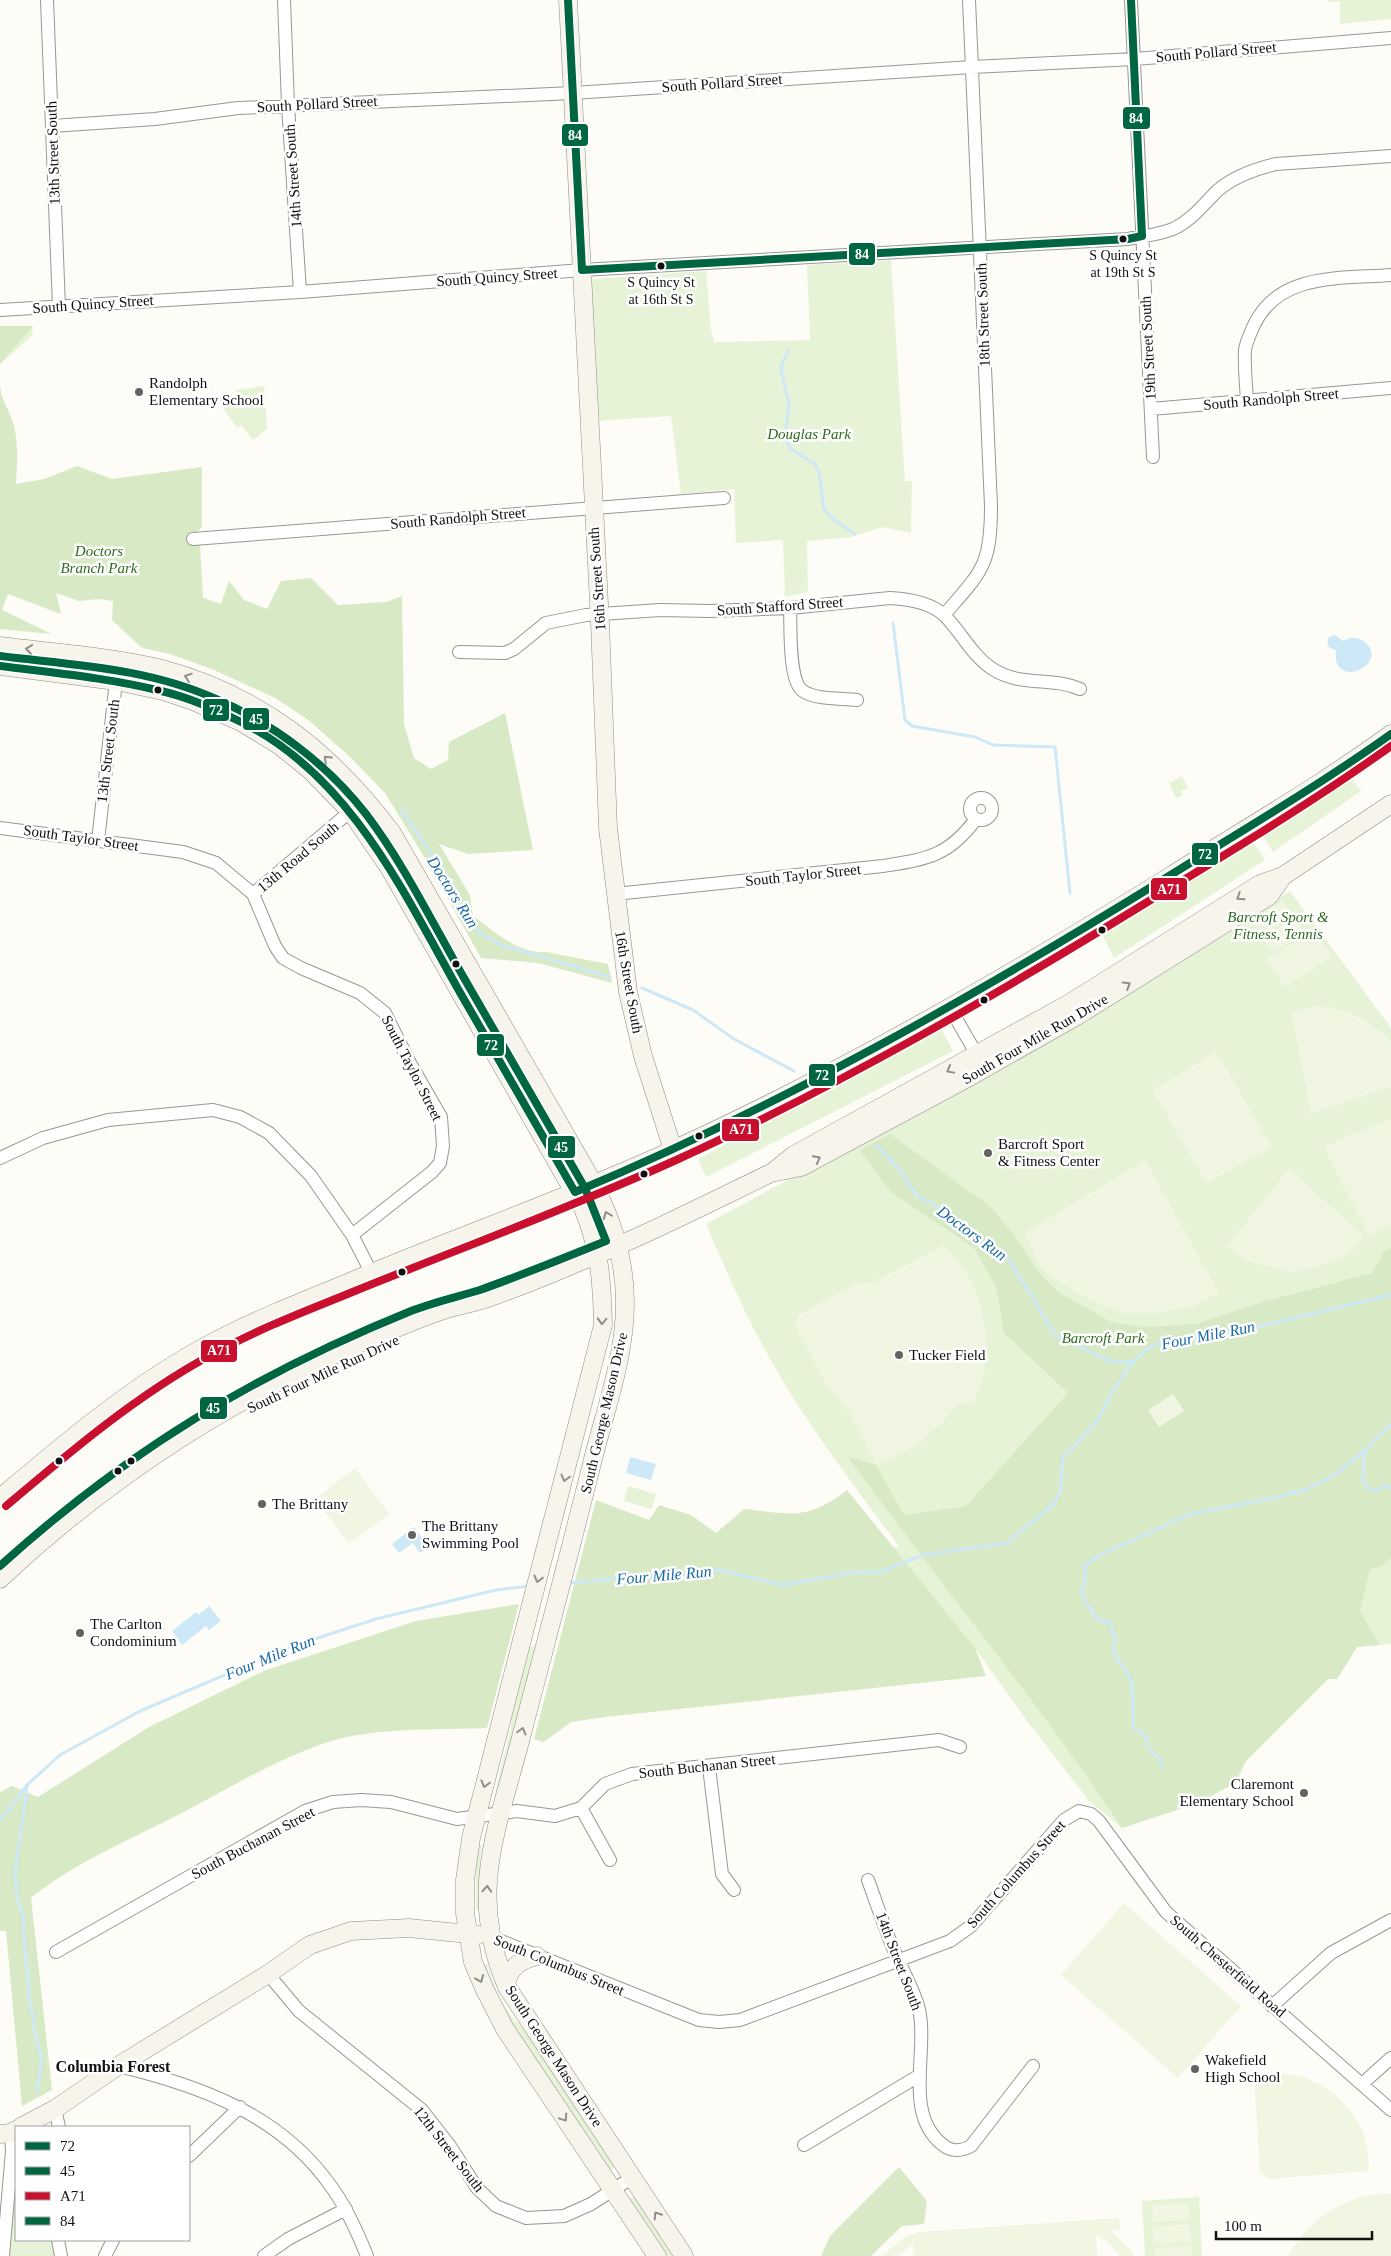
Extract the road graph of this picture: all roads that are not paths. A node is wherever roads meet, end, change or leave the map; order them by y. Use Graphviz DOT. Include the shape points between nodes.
graph roads {
  1 [pos="47,0"];
  2 [pos="284,0"];
  3 [pos="568,0"];
  4 [pos="970,0"];
  5 [pos="1131,0"];
  6 [pos="1391,38"];
  7 [pos="1135,59"];
  8 [pos="972,67"];
  9 [pos="573,92"];
  10 [pos="288,105"];
  11 [pos="52,126"];
  12 [pos="1391,156"];
  13 [pos="1142,236"];
  14 [pos="980,246"];
  15 [pos="582,270"];
  16 [pos="1391,275"];
  17 [pos="300,292"];
  18 [pos="59,307"];
  19 [pos="0,310"];
  20 [pos="1391,388"];
  21 [pos="1247,400"];
  22 [pos="1151,409"];
  23 [pos="1153,457"];
  24 [pos="724,498"];
  25 [pos="593,507"];
  26 [pos="193,539"];
  27 [pos="790,608"];
  28 [pos="600,614"];
  29 [pos="944,614"];
  30 [pos="0,646"];
  31 [pos="459,652"];
  32 [pos="120,662"];
  33 [pos="0,666"];
  34 [pos="116,681"];
  35 [pos="1080,689"];
  36 [pos="857,700"];
  37 [pos="1391,734"];
  38 [pos="366,798"];
  39 [pos="1391,804"];
  40 [pos="351,812"];
  41 [pos="976,819"];
  42 [pos="0,828"];
  43 [pos="98,841"];
  44 [pos="253,894"];
  45 [pos="615,894"];
  46 [pos="472,973"];
  47 [pos="454,982"];
  48 [pos="950,1008"];
  49 [pos="981,1062"];
  50 [pos="673,1150"];
  51 [pos="0,1158"];
  52 [pos="594,1184"];
  53 [pos="575,1192"];
  54 [pos="352,1235"];
  55 [pos="619,1246"];
  56 [pos="598,1254"];
  57 [pos="371,1272"];
  58 [pos="487,1298"];
  59 [pos="0,1498"];
  60 [pos="0,1579"];
  61 [pos="0,1590"];
  62 [pos="960,1747"];
  63 [pos="709,1767"];
  64 [pos="580,1808"];
  65 [pos="1079,1811"];
  66 [pos="500,1814"];
  67 [pos="476,1818"];
  68 [pos="610,1860"];
  69 [pos="868,1880"];
  70 [pos="734,1890"];
  71 [pos="1391,1920"];
  72 [pos="467,1933"];
  73 [pos="491,1937"];
  74 [pos="56,1952"];
  75 [pos="537,1956"];
  76 [pos="899,1962"];
  77 [pos="268,1974"];
  78 [pos="506,1984"];
  79 [pos="1272,2006"];
  80 [pos="1391,2058"];
  81 [pos="118,2066"];
  82 [pos="1033,2066"];
  83 [pos="920,2075"];
  84 [pos="1362,2084"];
  85 [pos="240,2107"];
  86 [pos="55,2109"];
  87 [pos="1391,2110"];
  88 [pos="22,2126"];
  89 [pos="59,2126"];
  90 [pos="12,2131"];
  91 [pos="804,2145"];
  92 [pos="190,2155"];
  93 [pos="633,2178"];
  94 [pos="612,2190"];
  95 [pos="346,2209"];
  96 [pos="58,2241"];
  97 [pos="113,2241"];
  98 [pos="3,2256"];
  99 [pos="61,2256"];
  100 [pos="105,2256"];
  101 [pos="264,2256"];
  102 [pos="367,2256"];
  103 [pos="656,2256"];
  104 [pos="684,2256"];
  1 -- 11 [label="street, 13th Street South"];
  2 -- 10 [label="street, 14th Street South"];
  3 -- 9 [label="main road, 16th Street South"];
  4 -- 8 [label="street, 18th Street South"];
  5 -- 7 [label="street, 19th Street South"];
  6 -- 7 [label="street, South Pollard Street"];
  7 -- 8 [label="street, South Pollard Street"];
  7 -- 13 [label="street, 19th Street South"];
  8 -- 9 [label="street, South Pollard Street"];
  8 -- 14 [label="street, 18th Street South"];
  9 -- 10 [label="street, South Pollard Street"];
  9 -- 15 [label="main road, 16th Street South"];
  10 -- 11 [label="street, South Pollard Street"];
  10 -- 17 [label="street, 14th Street South"];
  11 -- 18 [label="street, 13th Street South"];
  12 -- 13 [label="street, South Quincy Street" via="1258,168 1241,174 1191,218 1174,228"];
  13 -- 14 [label="street, South Quincy Street"];
  13 -- 22 [label="street, 19th Street South"];
  14 -- 15 [label="street, South Quincy Street"];
  14 -- 29 [label="street, 18th Street South" via="991,539 978,576"];
  15 -- 17 [label="street, South Quincy Street"];
  15 -- 25 [label="main road, 16th Street South"];
  16 -- 21 [label="street" via="1313,280 1296,285 1267,304 1245,349"];
  17 -- 18 [label="street, South Quincy Street"];
  18 -- 19 [label="street, South Quincy Street"];
  20 -- 21 [label="street, South Randolph Street"];
  21 -- 22 [label="street, South Randolph Street"];
  22 -- 23 [label="street, 19th Street South"];
  24 -- 25 [label="street, South Randolph Street"];
  25 -- 26 [label="street, South Randolph Street"];
  25 -- 28 [label="main road, 16th Street South"];
  27 -- 28 [label="street, South Stafford Street"];
  27 -- 29 [label="street, South Stafford Street" via="890,598 923,603"];
  27 -- 36 [label="street" via="796,682 812,695"];
  28 -- 31 [label="street, South Stafford Street" via="546,623 514,649 505,652"];
  28 -- 45 [label="main road, 16th Street South" via="608,828"];
  29 -- 35 [label="street, South Stafford Street" via="971,649 991,668 1012,678 1067,684"];
  32 -- 30 [label="main road, South George Mason Drive, one-way"];
  32 -- 34 [label="street, 13th Street South"];
  38 -- 32 [label="main road, South George Mason Drive, one-way" via="314,746 264,712 185,676"];
  33 -- 34 [label="main road, South George Mason Drive"];
  34 -- 40 [label="main road, South George Mason Drive" via="163,691 241,722 304,765"];
  34 -- 43 [label="street, 13th Street South"];
  37 -- 48 [label="main road" via="1284,805"];
  38 -- 40 [label="street, 13th Road South"];
  38 -- 46 [label="main road, South George Mason Drive" via="392,833"];
  39 -- 49 [label="main road, South Four Mile Run Drive" via="1283,876 1269,896 1077,1016"];
  40 -- 44 [label="street, 13th Road South"];
  40 -- 47 [label="main road, South George Mason Drive" via="390,869"];
  41 -- 45 [label="street, South Taylor Street" via="950,847 925,859"];
  42 -- 43 [label="street, South Taylor Street"];
  43 -- 44 [label="street, South Taylor Street" via="183,852 216,864"];
  44 -- 54 [label="street, South Taylor Street" via="283,958 360,992 385,1013 441,1117 443,1146 440,1163"];
  45 -- 50 [label="main road, 16th Street South" via="628,992 643,1056"];
  46 -- 47 [label="main road"];
  46 -- 52 [label="main road, South George Mason Drive"];
  47 -- 53 [label="main road, South George Mason Drive"];
  48 -- 49 [label="street"];
  48 -- 50 [label="main road" via="822,1077"];
  49 -- 55 [label="main road, South Four Mile Run Drive" via="801,1167 771,1174"];
  50 -- 52 [label="main road"];
  51 -- 54 [label="street" via="43,1138 108,1120 213,1110 240,1116 269,1132 311,1176"];
  52 -- 53 [label="main road"];
  55 -- 52 [label="main road, South George Mason Drive, one-way"];
  53 -- 56 [label="main road, South George Mason Drive" via="594,1234"];
  53 -- 57 [label="main road"];
  54 -- 57 [label="street"];
  55 -- 56 [label="main road, South Four Mile Run Drive"];
  66 -- 55 [label="main road, South George Mason Drive, one-way" via="622,1347 625,1302"];
  56 -- 58 [label="main road, South Four Mile Run Drive"];
  56 -- 67 [label="main road, South George Mason Drive, one-way" via="602,1325"];
  57 -- 59 [label="main road" via="252,1322 202,1348 75,1434"];
  58 -- 60 [label="main road, South Four Mile Run Drive" via="375,1337 291,1375 231,1407 143,1460 104,1489"];
  58 -- 61 [label="main road, South Four Mile Run Drive" via="453,1318 295,1384 178,1448 82,1518"];
  62 -- 63 [label="street, South Buchanan Street" via="940,1740"];
  63 -- 64 [label="street, South Buchanan Street" via="632,1774 605,1784"];
  63 -- 70 [label="street" via="722,1874"];
  64 -- 66 [label="street, South Buchanan Street" via="555,1816 517,1811"];
  64 -- 68 [label="street"];
  65 -- 76 [label="street, South Columbus Street" via="1064,1820 971,1926 950,1941"];
  65 -- 79 [label="street, South Chesterfield Road" via="1091,1814 1099,1821 1166,1912"];
  66 -- 67 [label="street, South Buchanan Street"];
  73 -- 66 [label="main road, South George Mason Drive, one-way" via="486,1891"];
  67 -- 72 [label="main road, South George Mason Drive" via="466,1863"];
  67 -- 74 [label="street, South Buchanan Street" via="457,1819 391,1802 333,1802 305,1812"];
  69 -- 76 [label="street, 14th Street South"];
  71 -- 79 [label="street" via="1331,1953"];
  72 -- 73 [label="main road, South Columbus Street"];
  72 -- 77 [label="main road, South Columbus Street" via="409,1928 351,1931 310,1945"];
  72 -- 94 [label="main road, South George Mason Drive, one-way" via="473,1962 493,2010"];
  73 -- 75 [label="street, South Columbus Street"];
  73 -- 78 [label="main road, South George Mason Drive"];
  75 -- 76 [label="street, South Columbus Street" via="673,2011 719,2022 748,2018"];
  75 -- 78 [label="main road" via="514,1966"];
  76 -- 83 [label="street, 14th Street South" via="920,2014"];
  77 -- 81 [label="main road, South Columbus Street"];
  77 -- 94 [label="street, 12th Street South" via="306,2018 422,2110 477,2188 496,2206 526,2218 564,2216"];
  78 -- 93 [label="main road, South George Mason Drive"];
  79 -- 84 [label="street, South Chesterfield Road"];
  80 -- 84 [label="street"];
  81 -- 85 [label="street" via="189,2085"];
  81 -- 86 [label="main road, South Columbus Street"];
  82 -- 83 [label="street, 14th Street South" via="978,2139 965,2150 946,2148 934,2135 922,2114"];
  83 -- 91 [label="street"];
  84 -- 87 [label="street, South Chesterfield Road"];
  85 -- 92 [label="street"];
  85 -- 95 [label="street" via="283,2135 312,2162"];
  86 -- 88 [label="main road, South Columbus Street"];
  86 -- 89 [label="street"];
  90 -- 98 [label="street"];
  93 -- 94 [label="street, 12th Street South"];
  104 -- 93 [label="main road, South George Mason Drive, one-way"];
  94 -- 103 [label="main road, South George Mason Drive"];
  95 -- 101 [label="street" via="288,2239"];
  95 -- 102 [label="street"];
  96 -- 99 [label="street"];
  97 -- 100 [label="street"];
}
